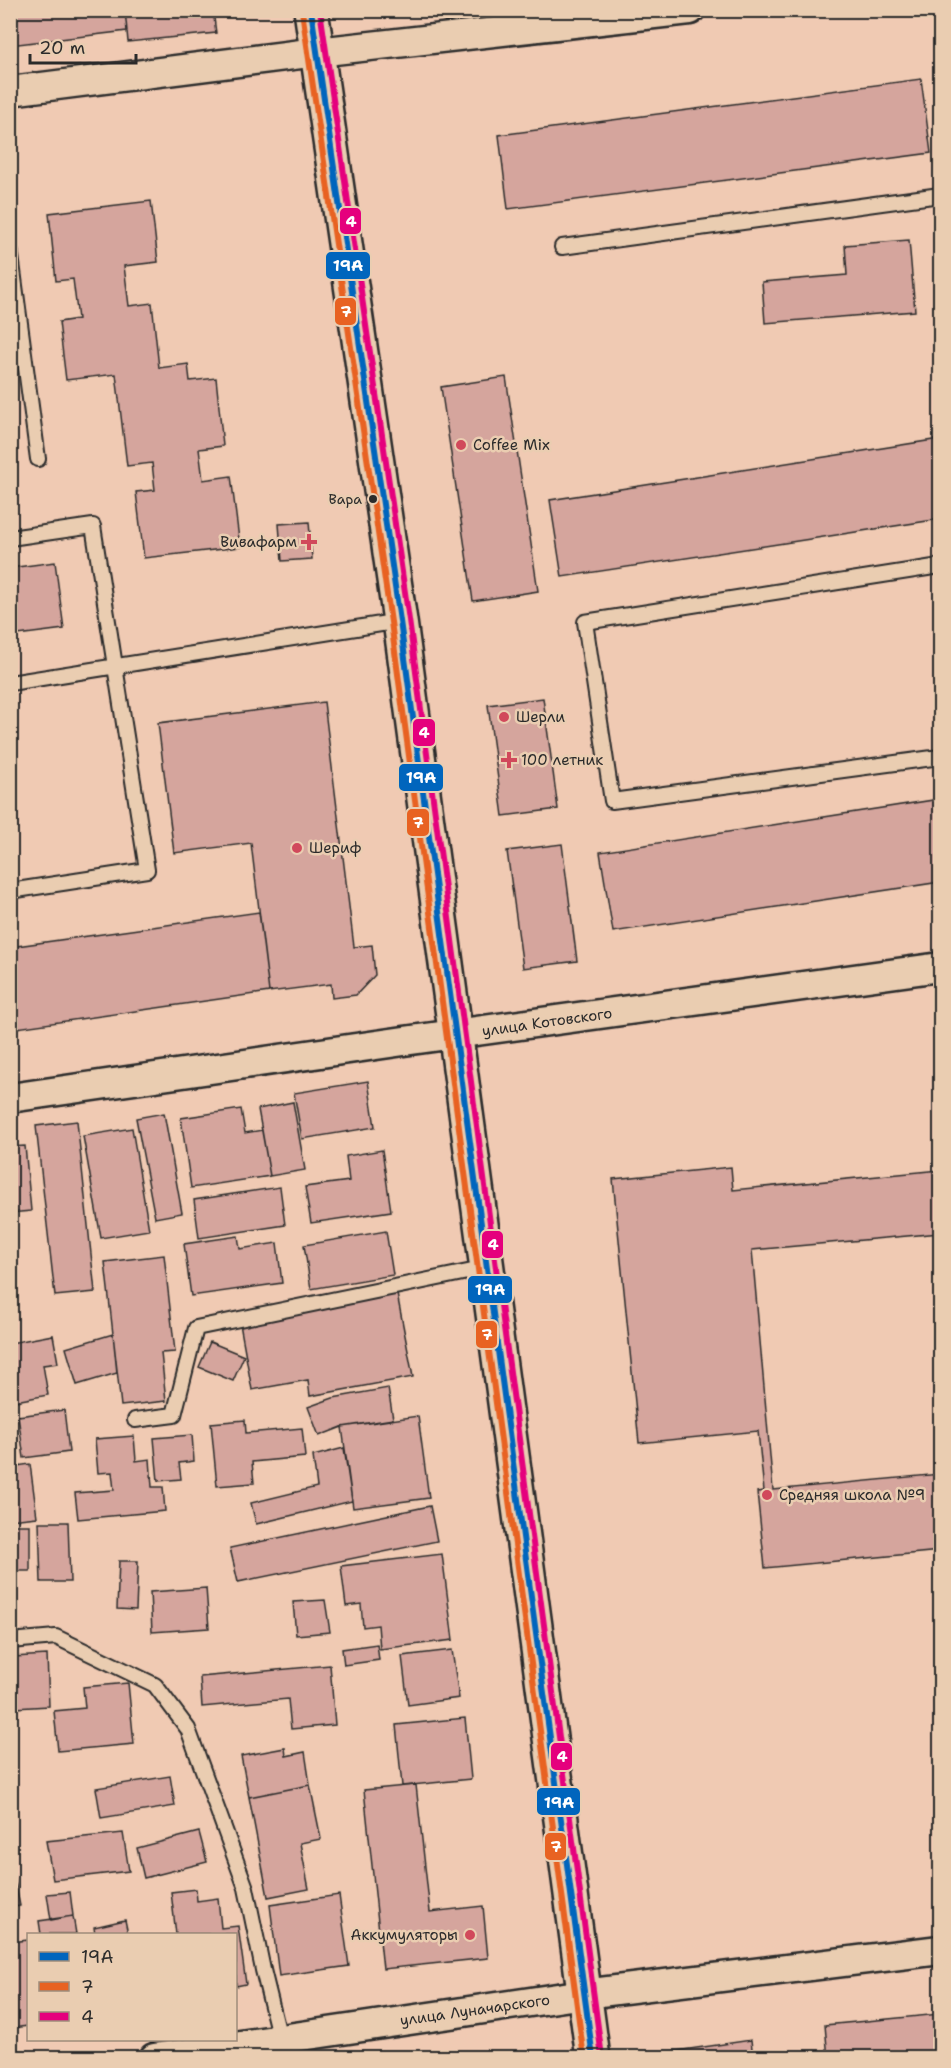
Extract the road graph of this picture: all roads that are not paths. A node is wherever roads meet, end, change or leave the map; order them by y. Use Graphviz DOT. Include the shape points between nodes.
graph roads {
  1 [pos="311,10"];
  2 [pos="690,10"];
  3 [pos="317,52"];
  4 [pos="10,91"];
  5 [pos="940,195"];
  6 [pos="562,247"];
  7 [pos="10,248"];
  8 [pos="13,292"];
  9 [pos="38,459"];
  10 [pos="10,538"];
  11 [pos="940,566"];
  12 [pos="400,621"];
  13 [pos="115,668"];
  14 [pos="10,683"];
  15 [pos="940,757"];
  16 [pos="10,891"];
  17 [pos="940,968"];
  18 [pos="455,1034"];
  19 [pos="10,1098"];
  20 [pos="487,1268"];
  21 [pos="135,1420"];
  22 [pos="10,1641"];
  23 [pos="940,1950"];
  24 [pos="584,1994"];
  25 [pos="280,2040"];
  26 [pos="154,2058"];
  27 [pos="593,2058"];
  1 -- 3 [label="main road"];
  2 -- 3 [label="street"];
  3 -- 4 [label="street"];
  3 -- 12 [label="main road"];
  5 -- 6 [label="lane"];
  7 -- 8 [label="lane"];
  8 -- 9 [label="lane"];
  10 -- 13 [label="lane" via="93,526"];
  11 -- 15 [label="lane" via="585,622 612,801"];
  12 -- 13 [label="lane"];
  12 -- 18 [label="main road"];
  13 -- 14 [label="lane"];
  13 -- 16 [label="lane" via="147,870"];
  17 -- 18 [label="street, улица Котовского"];
  18 -- 19 [label="street, улица Котовского"];
  18 -- 20 [label="main road"];
  20 -- 21 [label="lane" via="196,1328 174,1416"];
  20 -- 24 [label="main road"];
  22 -- 25 [label="lane" via="56,1637 155,1685 188,1729 246,1888"];
  23 -- 24 [label="street, улица Луначарского"];
  24 -- 25 [label="street, улица Луначарского"];
  24 -- 27 [label="main road"];
  25 -- 26 [label="street, улица Луначарского"];
}
